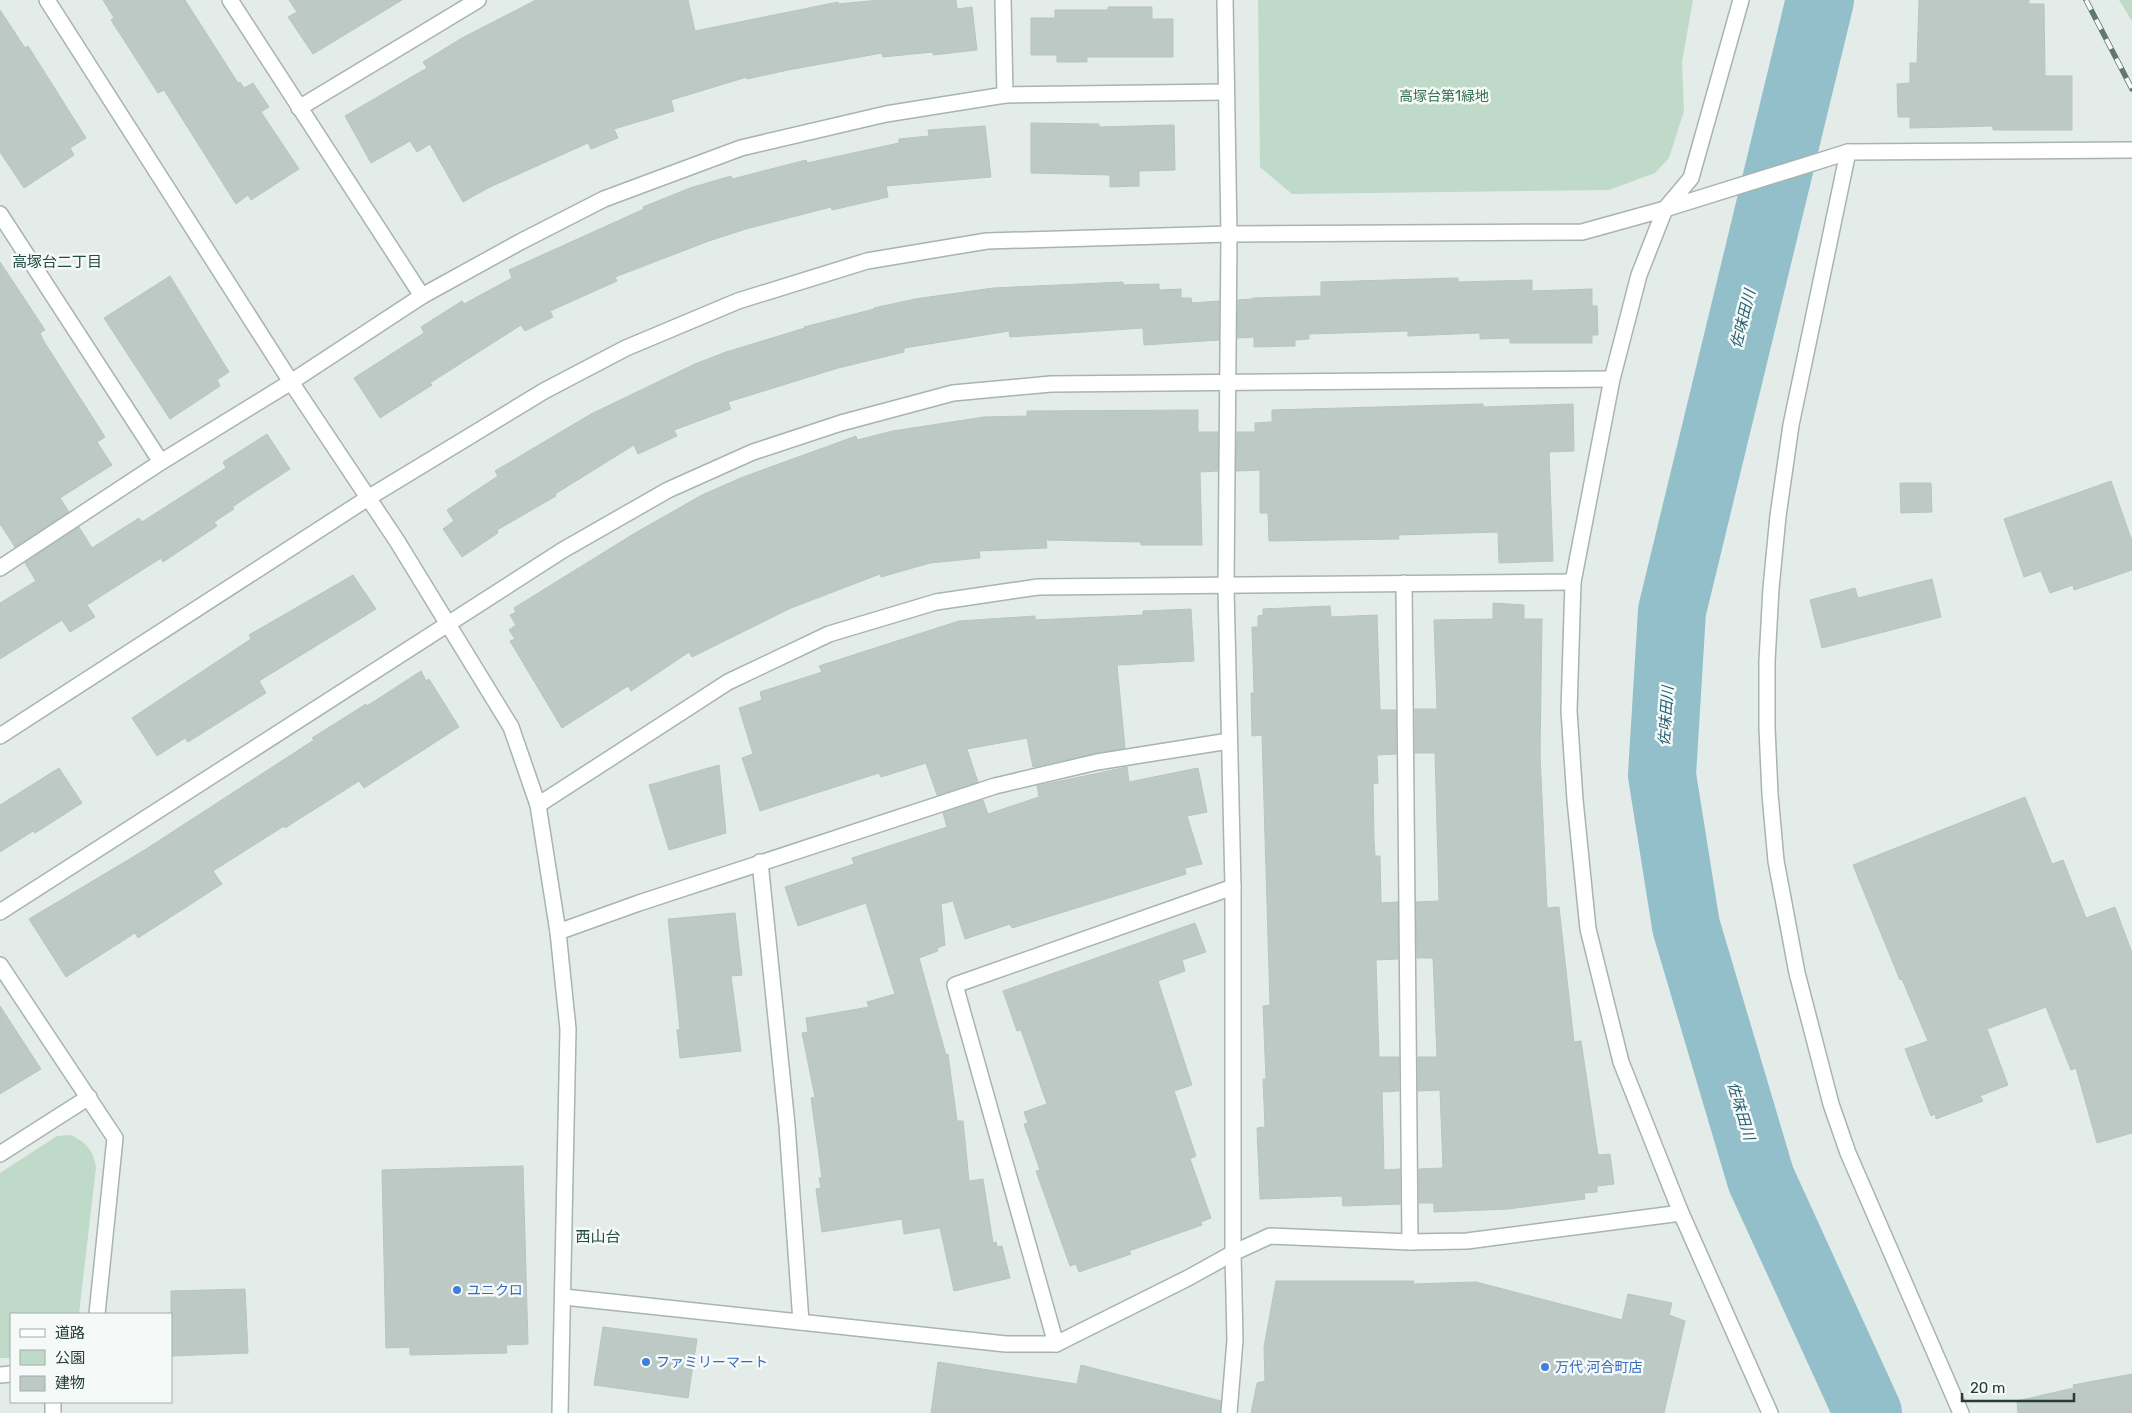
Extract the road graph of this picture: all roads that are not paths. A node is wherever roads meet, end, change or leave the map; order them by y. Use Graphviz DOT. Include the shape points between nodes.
graph roads {
  1 [pos="47,0"];
  2 [pos="230,0"];
  3 [pos="478,0"];
  4 [pos="1003,0"];
  5 [pos="1225,0"];
  6 [pos="1741,0"];
  7 [pos="1226,92"];
  8 [pos="1004,95"];
  9 [pos="299,108"];
  10 [pos="2132,150"];
  11 [pos="1848,152"];
  12 [pos="1665,209"];
  13 [pos="0,214"];
  14 [pos="1229,234"];
  15 [pos="422,296"];
  16 [pos="1612,379"];
  17 [pos="291,382"];
  18 [pos="1227,382"];
  19 [pos="162,462"];
  20 [pos="368,498"];
  21 [pos="0,568"];
  22 [pos="1573,582"];
  23 [pos="1404,583"];
  24 [pos="1226,587"];
  25 [pos="448,625"];
  26 [pos="0,736"];
  27 [pos="1228,741"];
  28 [pos="538,805"];
  29 [pos="760,862"];
  30 [pos="1233,887"];
  31 [pos="0,912"];
  32 [pos="558,932"];
  33 [pos="0,965"];
  34 [pos="89,1097"];
  35 [pos="0,1154"];
  36 [pos="1681,1214"];
  37 [pos="1410,1242"];
  38 [pos="1233,1253"];
  39 [pos="564,1297"];
  40 [pos="96,1313"];
  41 [pos="801,1322"];
  42 [pos="1056,1344"];
  43 [pos="560,1413"];
  44 [pos="1228,1413"];
  45 [pos="1770,1413"];
  46 [pos="1961,1413"];
  1 -- 17 [label="street"];
  2 -- 9 [label="street"];
  3 -- 9 [label="street"];
  4 -- 8 [label="street"];
  5 -- 7 [label="street"];
  6 -- 12 [label="street" via="1691,178"];
  7 -- 8 [label="street"];
  7 -- 14 [label="street"];
  8 -- 15 [label="street" via="886,114 741,148 604,199"];
  9 -- 15 [label="street"];
  10 -- 11 [label="street"];
  11 -- 12 [label="street"];
  11 -- 46 [label="street" via="1790,425 1778,516 1767,660 1767,728 1776,861 1797,973 1831,1104 1848,1153"];
  12 -- 14 [label="street" via="1582,232"];
  12 -- 16 [label="street" via="1639,275"];
  13 -- 19 [label="street"];
  14 -- 18 [label="street"];
  14 -- 20 [label="street" via="987,240 867,261 738,301 626,348 544,391"];
  15 -- 17 [label="street"];
  16 -- 18 [label="street"];
  16 -- 22 [label="street"];
  17 -- 19 [label="street"];
  17 -- 20 [label="street"];
  18 -- 24 [label="street"];
  18 -- 25 [label="street" via="1051,384 953,393 841,423 752,452 668,490 563,550"];
  19 -- 21 [label="street"];
  20 -- 25 [label="street"];
  20 -- 26 [label="street"];
  22 -- 23 [label="street"];
  22 -- 36 [label="street" via="1569,711 1588,929 1621,1062"];
  23 -- 24 [label="street"];
  23 -- 37 [label="street"];
  24 -- 27 [label="street"];
  24 -- 28 [label="street" via="1038,587 936,602 829,634 728,682"];
  25 -- 28 [label="street" via="511,727"];
  25 -- 31 [label="street"];
  27 -- 29 [label="street" via="1097,762 995,786"];
  27 -- 30 [label="street"];
  28 -- 32 [label="street"];
  29 -- 32 [label="street"];
  29 -- 41 [label="street" via="787,1125"];
  30 -- 38 [label="street"];
  30 -- 42 [label="street" via="955,985"];
  32 -- 39 [label="street" via="568,1028"];
  33 -- 34 [label="street"];
  34 -- 35 [label="street"];
  34 -- 40 [label="street" via="115,1138"];
  36 -- 37 [label="street" via="1467,1241"];
  36 -- 45 [label="street"];
  37 -- 38 [label="street" via="1270,1236"];
  38 -- 42 [label="street"];
  38 -- 44 [label="street" via="1235,1340"];
  39 -- 41 [label="street"];
  39 -- 43 [label="street"];
  41 -- 42 [label="street" via="1006,1344"];
}
